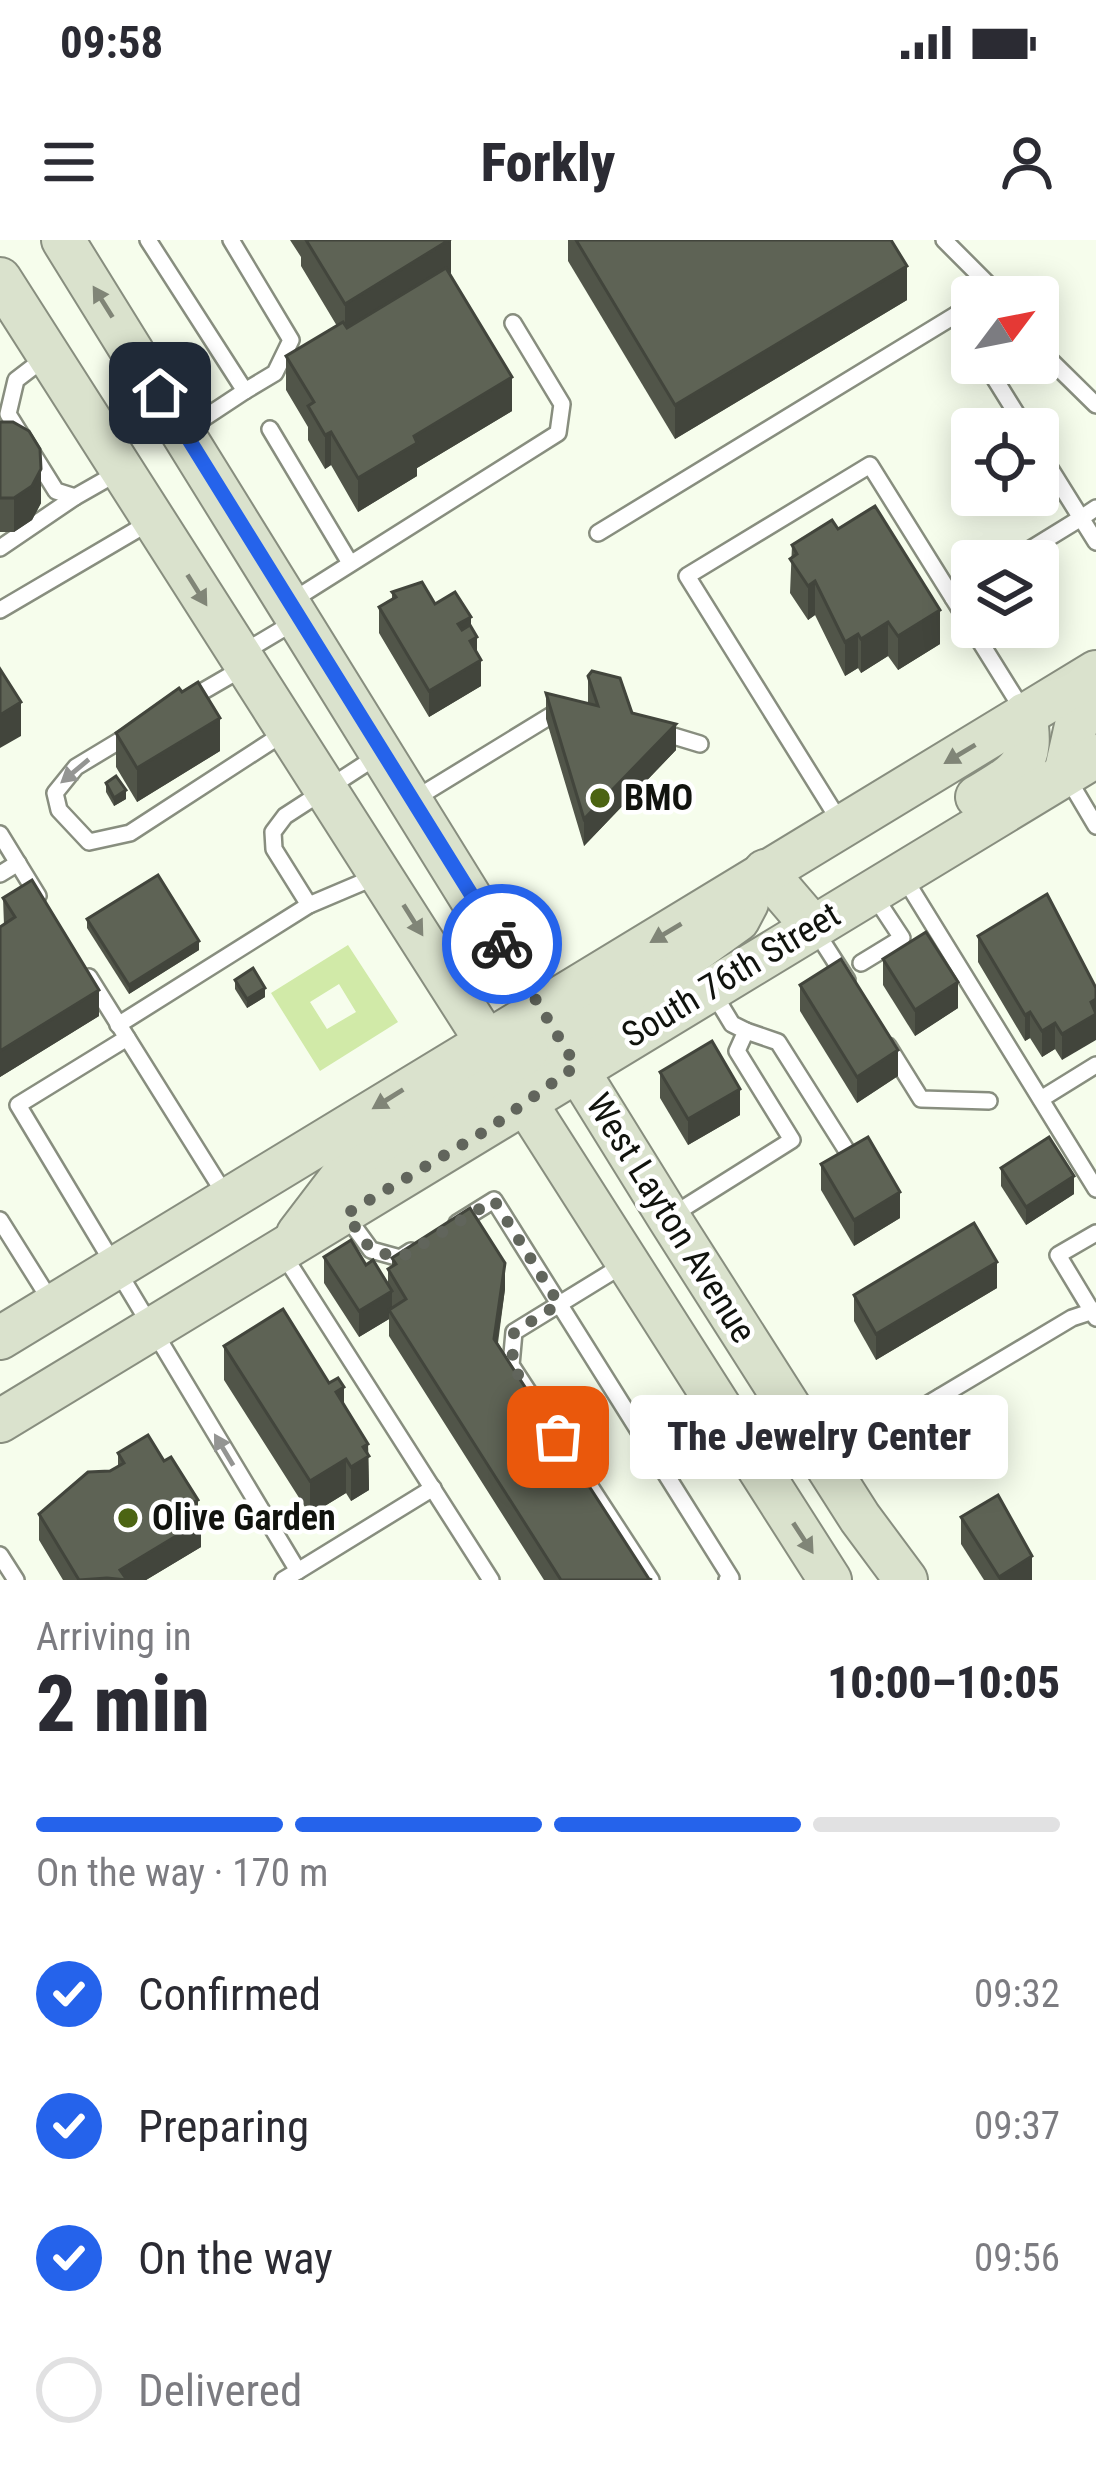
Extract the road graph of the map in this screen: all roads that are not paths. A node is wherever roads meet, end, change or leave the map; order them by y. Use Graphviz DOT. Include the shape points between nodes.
graph roads {
  1 [pos="63,240"];
  2 [pos="148,240"];
  3 [pos="231,240"];
  4 [pos="944,240"];
  5 [pos="977,276"];
  6 [pos="4,289"];
  7 [pos="951,318"];
  8 [pos="513,323"];
  9 [pos="49,356"];
  10 [pos="1059,369"];
  11 [pos="244,391"];
  12 [pos="1096,405"];
  13 [pos="270,429"];
  14 [pos="184,431"];
  15 [pos="122,471"];
  16 [pos="1059,483"];
  17 [pos="75,496"];
  18 [pos="1096,508"];
  19 [pos="1081,518"];
  20 [pos="153,521"];
  21 [pos="598,533"];
  22 [pos="1045,540"];
  23 [pos="1096,542"];
  24 [pos="0,548"];
  25 [pos="350,563"];
  26 [pos="951,595"];
  27 [pos="0,610"];
  28 [pos="293,611"];
  29 [pos="984,648"];
  30 [pos="242,661"];
  31 [pos="1096,672"];
  32 [pos="1096,691"];
  33 [pos="167,712"];
  34 [pos="574,713"];
  35 [pos="1025,715"];
  36 [pos="149,723"];
  37 [pos="645,727"];
  38 [pos="286,731"];
  39 [pos="700,744"];
  40 [pos="382,753"];
  41 [pos="1080,765"];
  42 [pos="323,789"];
  43 [pos="412,800"];
  44 [pos="842,825"];
  45 [pos="1096,826"];
  46 [pos="0,834"];
  47 [pos="18,863"];
  48 [pos="765,871"];
  49 [pos="382,872"];
  50 [pos="0,874"];
  51 [pos="886,883"];
  52 [pos="43,903"];
  53 [pos="309,905"];
  54 [pos="813,927"];
  55 [pos="861,963"];
  56 [pos="80,964"];
  57 [pos="711,989"];
  58 [pos="853,991"];
  59 [pos="876,1027"];
  60 [pos="122,1031"];
  61 [pos="746,1031"];
  62 [pos="559,1039"];
  63 [pos="1096,1065"];
  64 [pos="506,1071"];
  65 [pos="1041,1099"];
  66 [pos="989,1101"];
  67 [pos="845,1148"];
  68 [pos="1096,1189"];
  69 [pos="227,1198"];
  70 [pos="346,1214"];
  71 [pos="669,1218"];
  72 [pos="0,1220"];
  73 [pos="1096,1233"];
  74 [pos="437,1235"];
  75 [pos="419,1247"];
  76 [pos="283,1254"];
  77 [pos="626,1264"];
  78 [pos="113,1269"];
  79 [pos="559,1304"];
  80 [pos="53,1305"];
  81 [pos="1095,1313"];
  82 [pos="150,1329"];
  83 [pos="0,1338"];
  84 [pos="940,1397"];
  85 [pos="713,1400"];
  86 [pos="0,1421"];
  87 [pos="646,1444"];
  88 [pos="981,1464"];
  89 [pos="827,1465"];
  90 [pos="433,1489"];
  91 [pos="860,1518"];
  92 [pos="0,1555"];
  93 [pos="291,1576"];
  94 [pos="902,1579"];
  95 [pos="16,1580"];
  96 [pos="491,1580"];
  97 [pos="651,1580"];
  98 [pos="727,1580"];
  99 [pos="830,1580"];
  14 -- 1 [label="main road, West Layton Avenue, one-way"];
  2 -- 11 [label="lane"];
  3 -- 11 [label="lane" via="291,340 274,373"];
  4 -- 5 [label="lane"];
  6 -- 9 [label="main road, West Layton Avenue"];
  7 -- 21 [label="lane"];
  8 -- 25 [label="lane" via="562,404 557,433"];
  9 -- 15 [label="main road, West Layton Avenue"];
  9 -- 17 [label="lane" via="16,380 8,414 56,491"];
  10 -- 12 [label="lane"];
  11 -- 14 [label="lane"];
  13 -- 25 [label="lane"];
  14 -- 28 [label="main road, West Layton Avenue"];
  15 -- 17 [label="lane"];
  15 -- 20 [label="main road, West Layton Avenue"];
  16 -- 19 [label="lane"];
  17 -- 24 [label="lane"];
  18 -- 19 [label="lane"];
  19 -- 22 [label="lane"];
  19 -- 23 [label="lane"];
  20 -- 27 [label="lane"];
  20 -- 30 [label="main road, West Layton Avenue, one-way"];
  25 -- 28 [label="lane"];
  26 -- 44 [label="lane" via="869,465 687,576"];
  28 -- 30 [label="lane"];
  28 -- 40 [label="main road, West Layton Avenue"];
  29 -- 35 [label="lane"];
  30 -- 33 [label="lane"];
  30 -- 38 [label="main road, West Layton Avenue"];
  31 -- 35 [label="main road, South 76th Street"];
  32 -- 41 [label="main road" via="1078,717"];
  34 -- 43 [label="lane" via="556,709"];
  35 -- 44 [label="main road, South 76th Street, one-way"];
  35 -- 51 [label="main road" via="1031,743 1019,771 910,838"];
  36 -- 38 [label="lane, one-way" via="62,778 59,810 88,842 130,833"];
  37 -- 39 [label="lane"];
  38 -- 42 [label="main road, West Layton Avenue"];
  40 -- 42 [label="lane"];
  40 -- 43 [label="main road, West Layton Avenue"];
  41 -- 45 [label="lane"];
  41 -- 51 [label="main road, South 76th Street"];
  42 -- 49 [label="main road, West Layton Avenue"];
  42 -- 53 [label="lane" via="273,832 274,849"];
  43 -- 62 [label="main road, West Layton Avenue"];
  44 -- 48 [label="main road, South 76th Street"];
  46 -- 47 [label="lane"];
  47 -- 50 [label="lane"];
  47 -- 52 [label="lane"];
  48 -- 54 [label="main road"];
  48 -- 62 [label="main road, one-way" via="738,920"];
  49 -- 53 [label="lane"];
  49 -- 64 [label="main road, West Layton Avenue, one-way"];
  51 -- 54 [label="main road, South 76th Street"];
  51 -- 55 [label="lane" via="902,938"];
  51 -- 65 [label="lane"];
  53 -- 60 [label="lane"];
  54 -- 57 [label="main road, South 76th Street"];
  54 -- 58 [label="lane"];
  56 -- 60 [label="lane"];
  57 -- 61 [label="lane" via="732,1024"];
  57 -- 62 [label="main road, South 76th Street"];
  59 -- 66 [label="lane" via="921,1099"];
  60 -- 69 [label="lane"];
  60 -- 78 [label="lane" via="18,1105"];
  61 -- 67 [label="lane" via="778,1042"];
  61 -- 71 [label="lane" via="737,1051 792,1140"];
  62 -- 64 [label="main road, South 76th Street"];
  62 -- 64 [label="main road" via="535,1041"];
  62 -- 71 [label="main road, West Layton Avenue"];
  63 -- 65 [label="lane"];
  64 -- 69 [label="main road, South 76th Street, one-way"];
  64 -- 70 [label="main road, South 76th Street"];
  64 -- 76 [label="main road" via="343,1174"];
  64 -- 77 [label="main road, West Layton Avenue"];
  65 -- 68 [label="lane"];
  69 -- 78 [label="main road, South 76th Street"];
  70 -- 75 [label="lane" via="371,1250 400,1258"];
  70 -- 76 [label="main road, South 76th Street"];
  71 -- 89 [label="main road, West Layton Avenue"];
  72 -- 80 [label="lane"];
  73 -- 81 [label="lane" via="1058,1255"];
  74 -- 79 [label="lane" via="494,1200"];
  76 -- 82 [label="main road, South 76th Street"];
  76 -- 90 [label="lane"];
  77 -- 79 [label="lane"];
  77 -- 85 [label="main road, West Layton Avenue"];
  78 -- 80 [label="main road, South 76th Street"];
  78 -- 82 [label="lane"];
  79 -- 87 [label="lane"];
  79 -- 97 [label="lane" via="514,1332 512,1365"];
  80 -- 83 [label="main road, South 76th Street"];
  81 -- 84 [label="lane"];
  82 -- 86 [label="main road, South 76th Street"];
  93 -- 82 [label="lane, one-way"];
  84 -- 88 [label="lane"];
  84 -- 89 [label="lane"];
  85 -- 87 [label="lane"];
  85 -- 91 [label="main road" via="738,1398 758,1409 789,1455"];
  85 -- 99 [label="main road, West Layton Avenue, one-way"];
  87 -- 98 [label="lane"];
  89 -- 91 [label="main road, West Layton Avenue"];
  90 -- 93 [label="lane"];
  90 -- 96 [label="lane"];
  91 -- 94 [label="main road, West Layton Avenue"];
  92 -- 95 [label="lane"];
}
